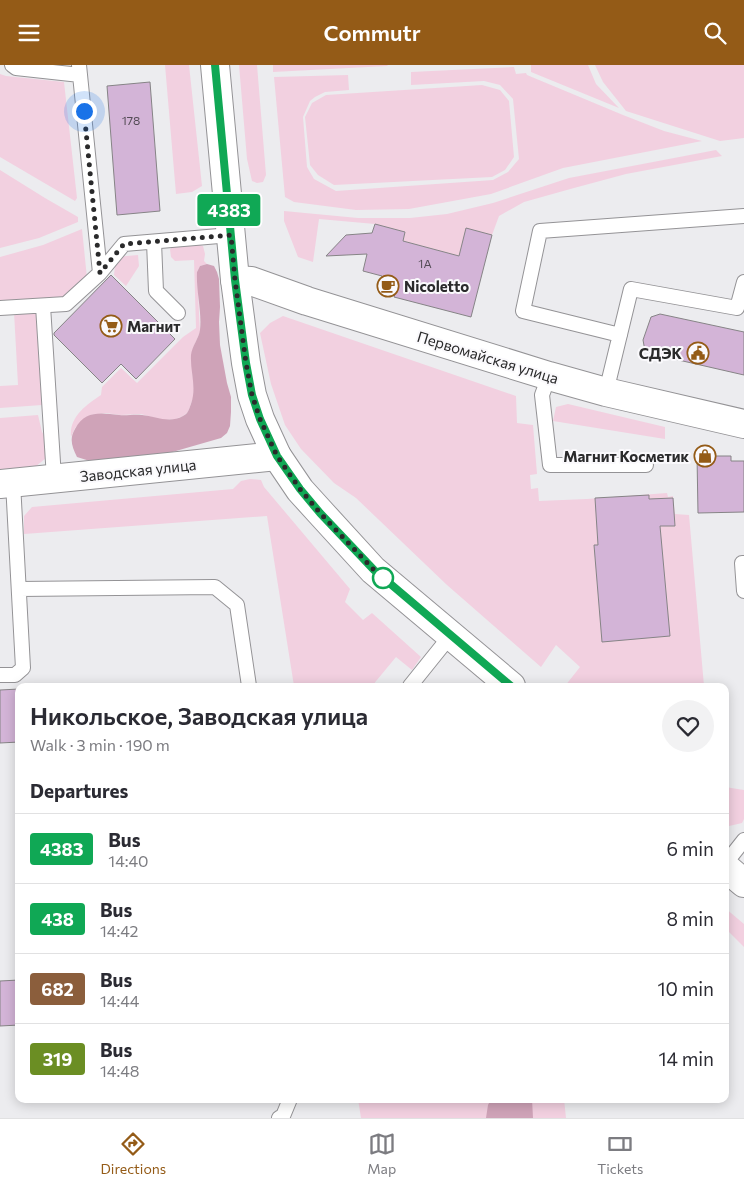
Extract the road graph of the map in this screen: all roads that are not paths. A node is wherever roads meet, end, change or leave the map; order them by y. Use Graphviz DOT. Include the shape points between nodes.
graph roads {
  1 [pos="12,65"];
  2 [pos="215,65"];
  3 [pos="80,70"];
  4 [pos="744,216"];
  5 [pos="231,235"];
  6 [pos="154,242"];
  7 [pos="100,273"];
  8 [pos="235,280"];
  9 [pos="744,283"];
  10 [pos="42,305"];
  11 [pos="0,308"];
  12 [pos="178,313"];
  13 [pos="620,335"];
  14 [pos="549,376"];
  15 [pos="606,392"];
  16 [pos="744,424"];
  17 [pos="277,456"];
  18 [pos="646,465"];
  19 [pos="54,479"];
  20 [pos="7,483"];
  21 [pos="744,563"];
  22 [pos="19,589"];
  23 [pos="744,591"];
  24 [pos="451,635"];
  25 [pos="0,675"];
  26 [pos="249,683"];
  27 [pos="412,683"];
  28 [pos="507,683"];
  29 [pos="744,840"];
  30 [pos="729,860"];
  31 [pos="729,869"];
  32 [pos="744,883"];
  33 [pos="288,1103"];
  34 [pos="278,1118"];
  1 -- 3 [label="lane" via="16,68"];
  2 -- 5 [label="street"];
  3 -- 7 [label="lane"];
  4 -- 13 [label="lane" via="540,231 522,311"];
  5 -- 6 [label="lane"];
  5 -- 8 [label="street"];
  6 -- 7 [label="lane" via="124,244"];
  6 -- 12 [label="lane" via="156,291"];
  7 -- 10 [label="lane" via="66,304"];
  8 -- 14 [label="street, Первомайская улица" via="251,281"];
  8 -- 17 [label="street" via="252,395"];
  9 -- 13 [label="lane" via="737,308 631,289"];
  10 -- 11 [label="lane"];
  10 -- 19 [label="lane"];
  13 -- 15 [label="lane"];
  14 -- 15 [label="street, Первомайская улица"];
  14 -- 18 [label="lane" via="542,395 550,465"];
  15 -- 16 [label="street, Первомайская улица"];
  17 -- 19 [label="street, Заводская улица"];
  17 -- 24 [label="street" via="320,513 374,570"];
  19 -- 20 [label="street, Заводская улица"];
  20 -- 22 [label="lane"];
  21 -- 23 [label="lane"];
  22 -- 25 [label="lane" via="22,668 15,675"];
  22 -- 26 [label="lane" via="215,587 237,605"];
  24 -- 27 [label="lane"];
  24 -- 28 [label="street"];
  29 -- 30 [label="lane"];
  31 -- 32 [label="street"];
  33 -- 34 [label="lane" via="283,1116"];
}
